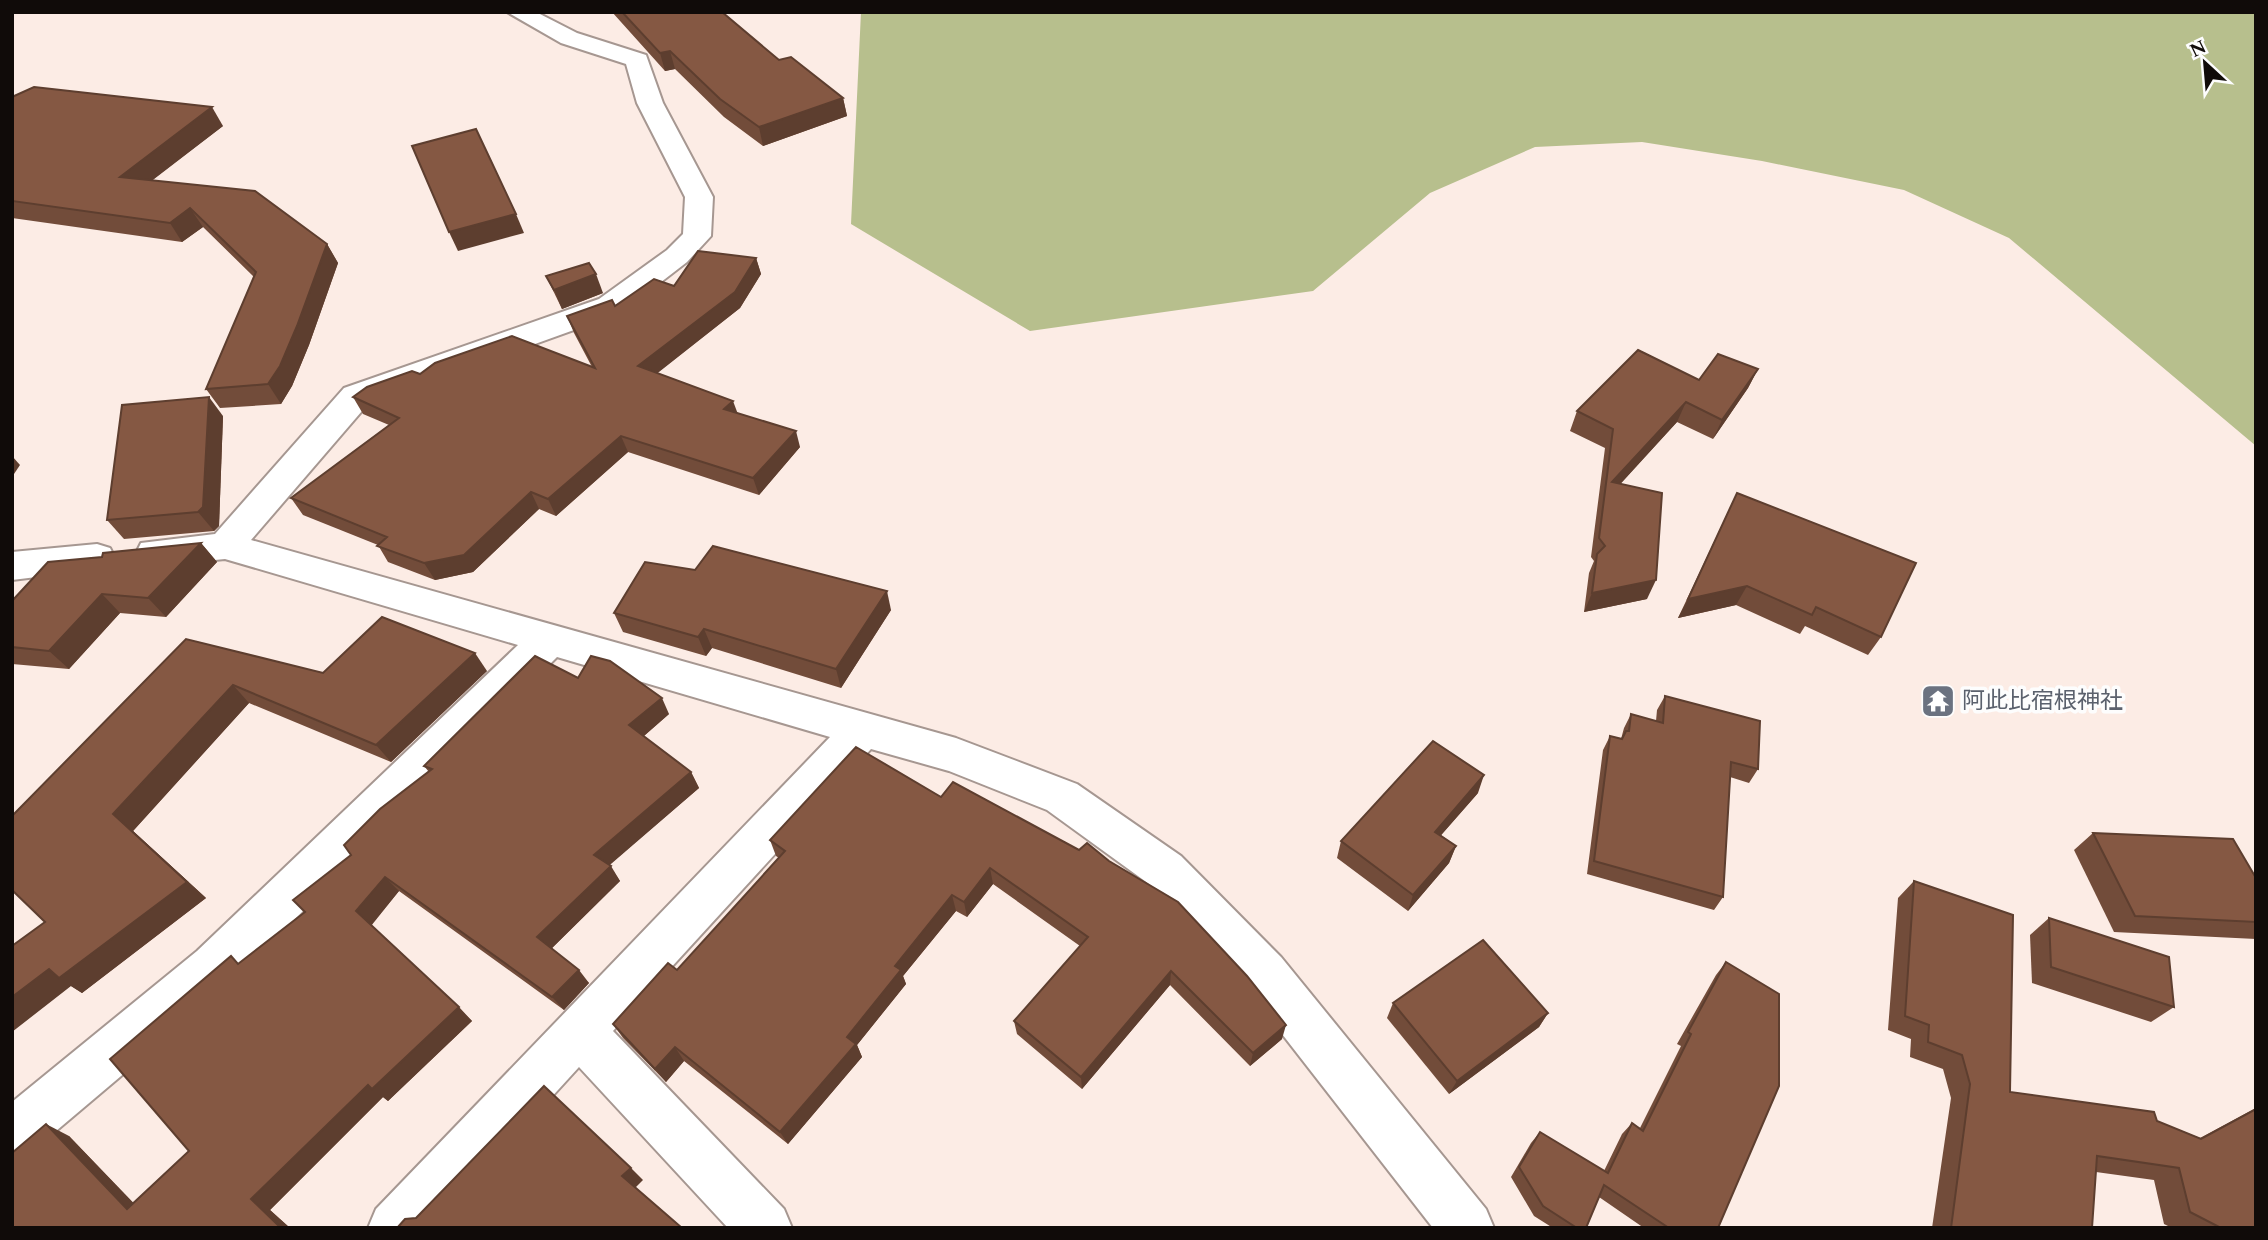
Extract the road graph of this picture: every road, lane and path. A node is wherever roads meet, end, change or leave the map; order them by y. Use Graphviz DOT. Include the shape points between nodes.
graph roads {
  1 [pos="518,12"];
  2 [pos="225,546"];
  3 [pos="12,566"];
  4 [pos="549,640"];
  5 [pos="863,730"];
  6 [pos="579,1031"];
  7 [pos="12,1135"];
  8 [pos="395,1228"];
  9 [pos="765,1228"];
  10 [pos="1467,1228"];
  1 -- 2 [label="street" via="569,38 637,60 650,103 699,197 697,236 610,306 356,396"];
  2 -- 3 [label="street"];
  2 -- 4 [label="street"];
  4 -- 5 [label="street"];
  4 -- 7 [label="street" via="214,967"];
  5 -- 6 [label="street"];
  5 -- 10 [label="street" via="956,756 1062,797 1165,870 1264,973"];
  6 -- 8 [label="street"];
  6 -- 9 [label="street"];
}
